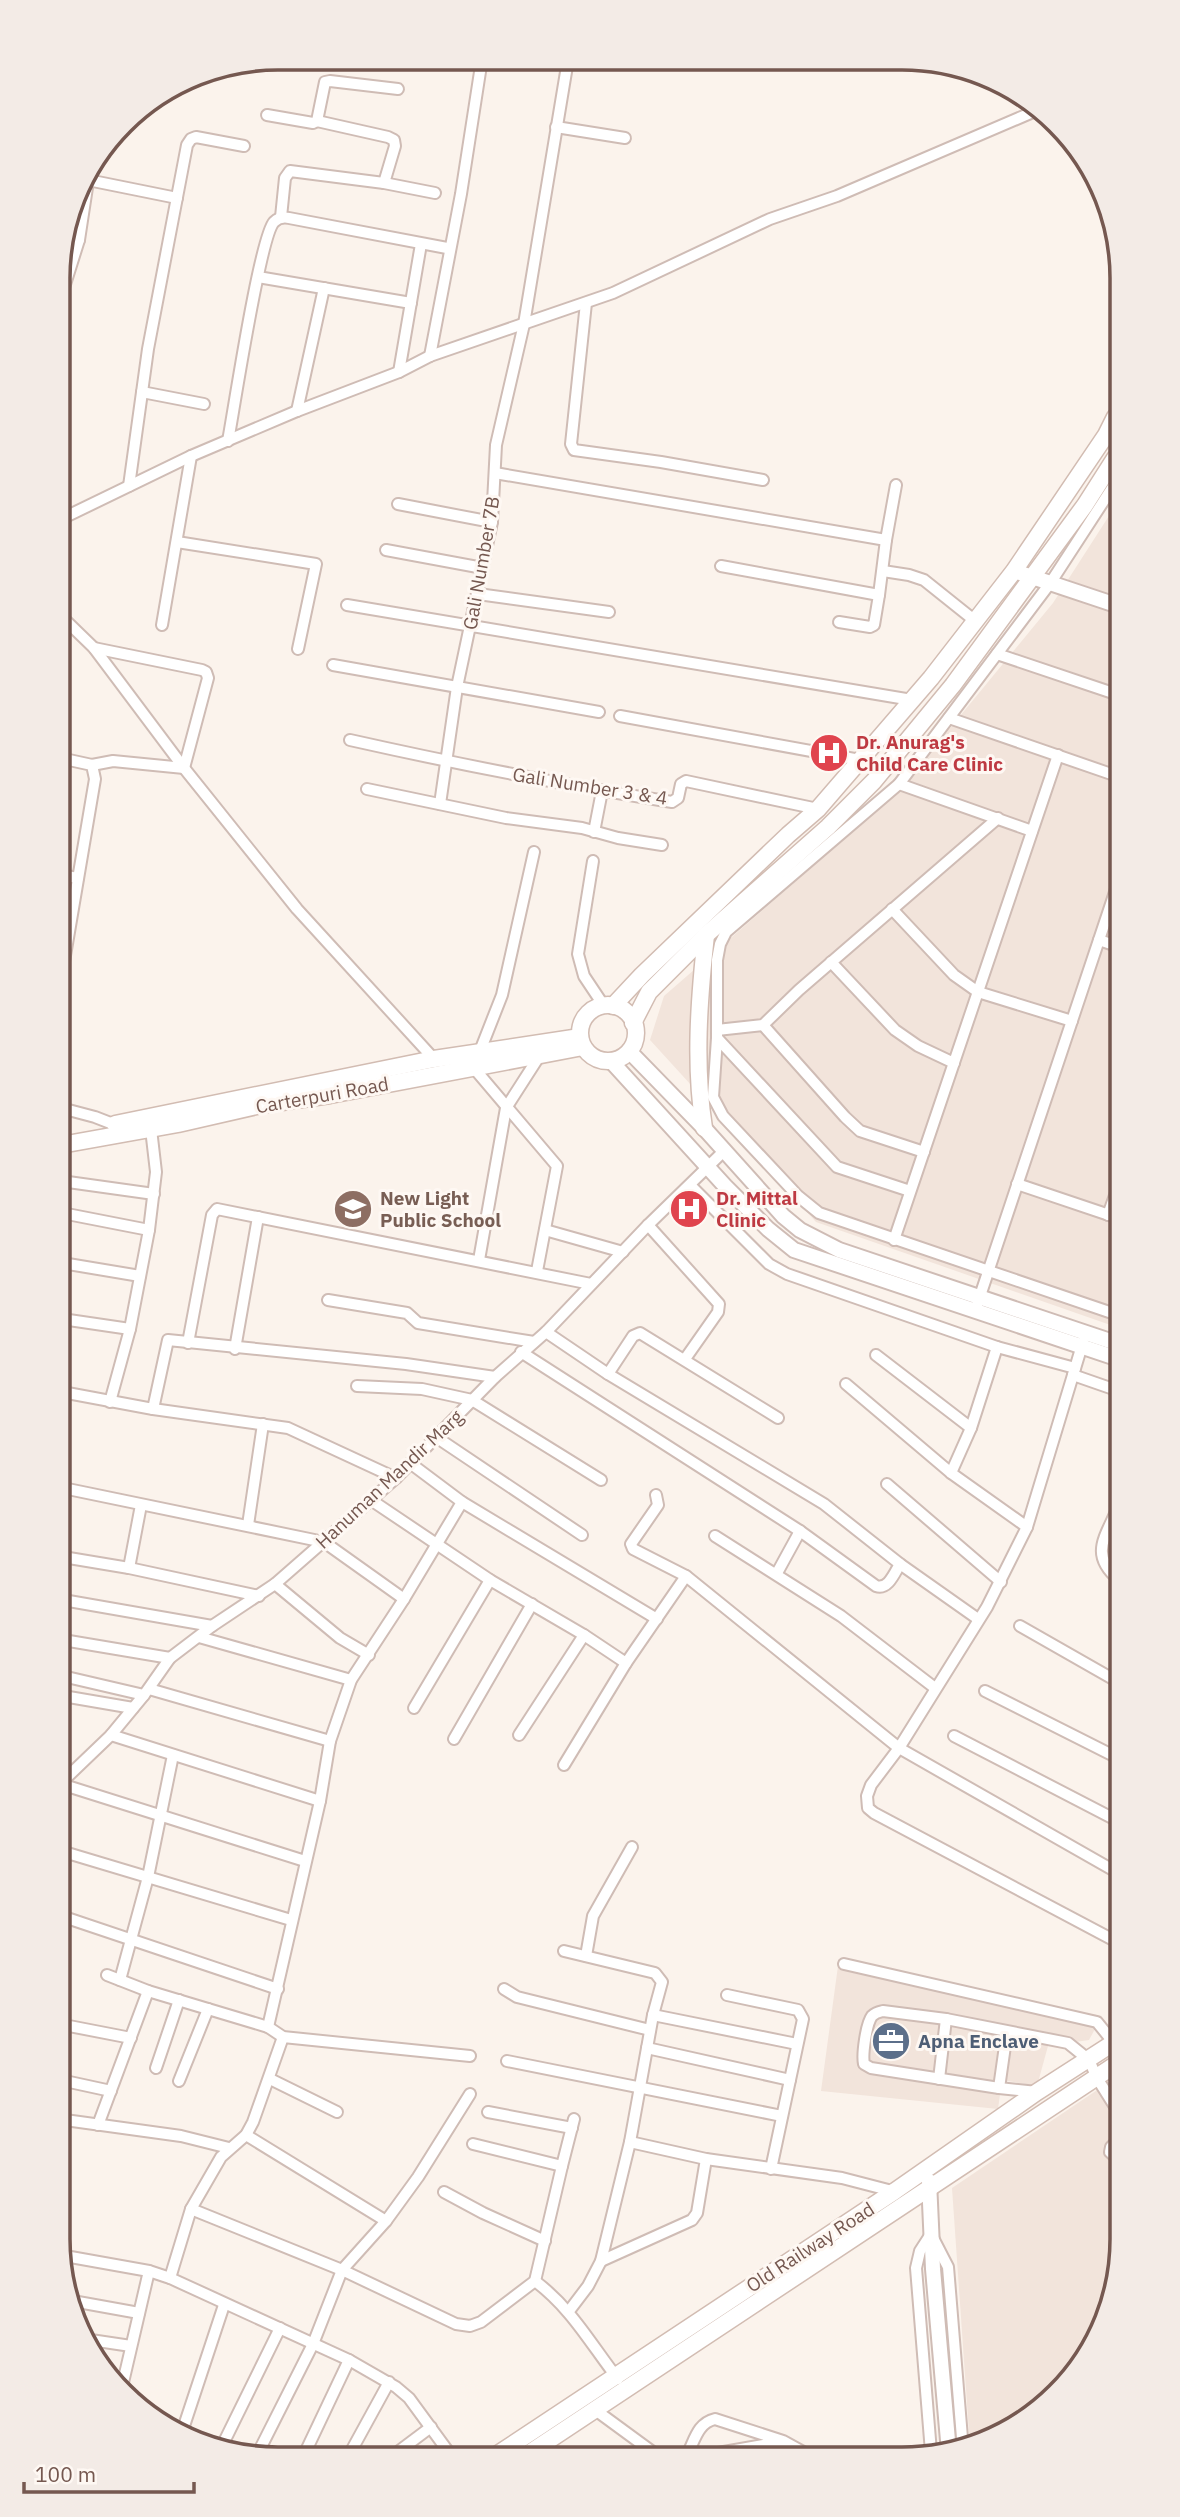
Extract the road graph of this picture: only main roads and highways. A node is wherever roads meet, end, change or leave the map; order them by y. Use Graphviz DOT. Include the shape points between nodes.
graph roads {
  1 [pos="1110,426"];
  2 [pos="1110,466"];
  3 [pos="706,935"];
  4 [pos="609,1006"];
  5 [pos="633,1023"];
  6 [pos="581,1042"];
  7 [pos="704,1128"];
  8 [pos="70,1134"];
  9 [pos="70,1143"];
  10 [pos="1110,2045"];
  11 [pos="1110,2069"];
  12 [pos="902,2196"];
  13 [pos="620,2382"];
  14 [pos="510,2447"];
  15 [pos="538,2447"];
  1 -- 4 [label="main road" via="1014,571 912,700 818,808"];
  2 -- 3 [label="main road" via="953,685 874,781"];
  3 -- 5 [label="main road" via="649,992"];
  3 -- 7 [label="main road" via="698,1067"];
  4 -- 5 [label="main road" via="628,1014"];
  4 -- 6 [label="main road" via="593,1009 586,1016"];
  5 -- 6 [label="main road" via="635,1040 620,1058 599,1060"];
  6 -- 8 [label="main road, Carterpuri Road" via="434,1059"];
  6 -- 9 [label="main road, Carterpuri Road" via="540,1055"];
  10 -- 12 [label="main road, Old Railway Road" via="927,2167"];
  11 -- 12 [label="main road, Old Railway Road" via="930,2187"];
  12 -- 13 [label="main road, Old Railway Road"];
  13 -- 14 [label="main road, Old Railway Road"];
  13 -- 15 [label="main road, Old Railway Road" via="594,2409"];
}
